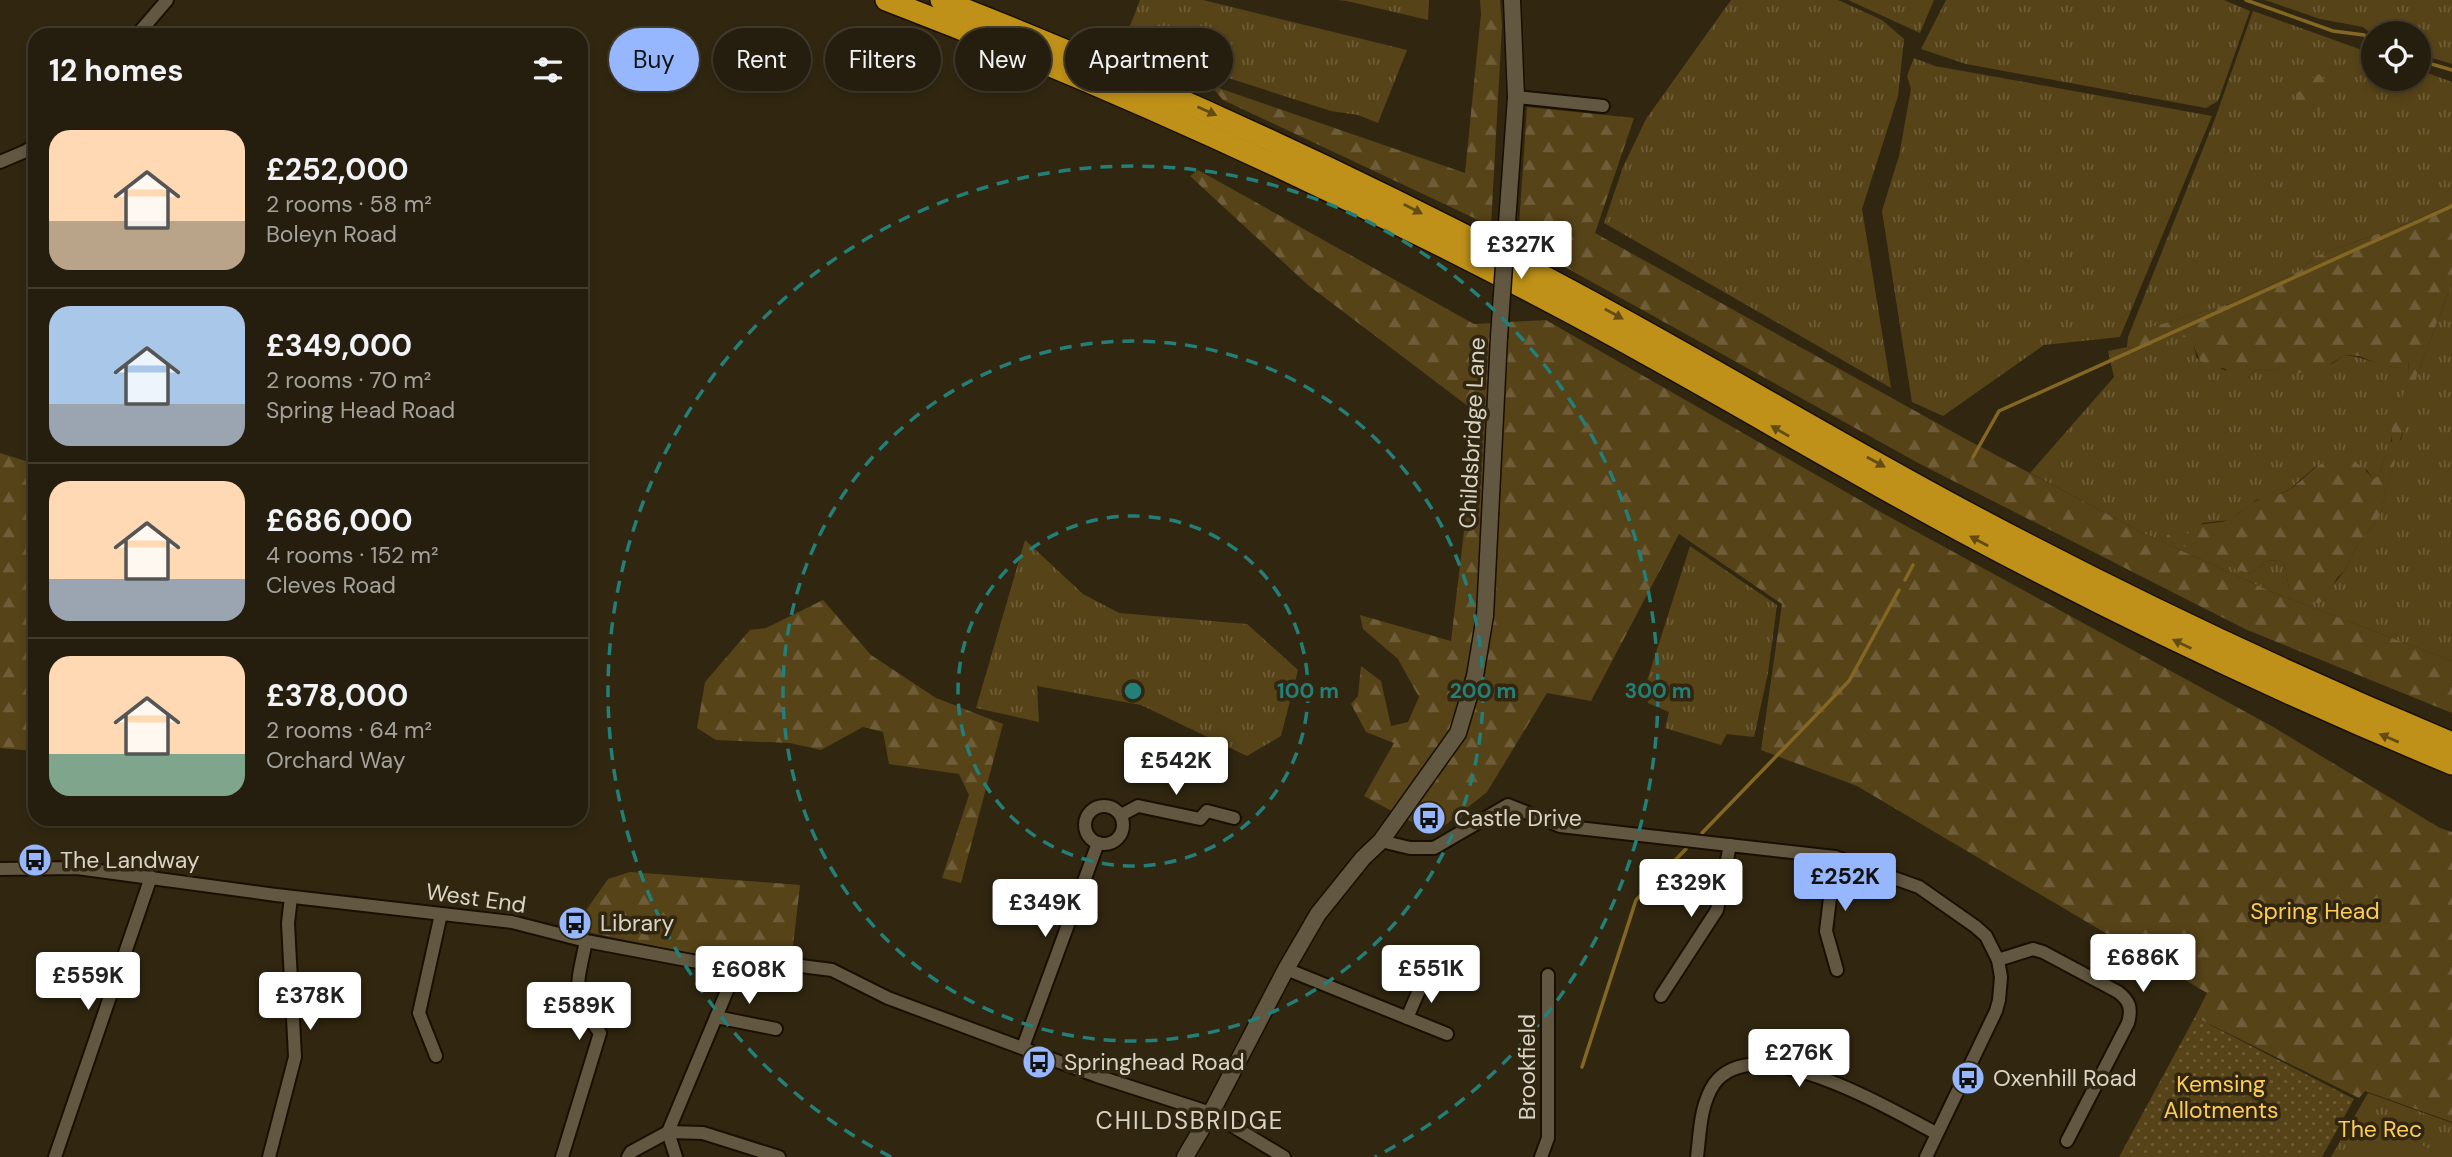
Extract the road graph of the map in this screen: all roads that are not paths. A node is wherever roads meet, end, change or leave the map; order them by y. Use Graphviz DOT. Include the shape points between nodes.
graph roads {
  1 [pos="167,0"];
  2 [pos="886,0"];
  3 [pos="941,0"];
  4 [pos="1512,0"];
  5 [pos="143,28"];
  6 [pos="1516,97"];
  7 [pos="1604,106"];
  8 [pos="28,153"];
  9 [pos="0,162"];
  10 [pos="2452,743"];
  11 [pos="2452,764"];
  12 [pos="1121,815"];
  13 [pos="1234,818"];
  14 [pos="1381,841"];
  15 [pos="1098,843"];
  16 [pos="1730,845"];
  17 [pos="1835,857"];
  18 [pos="0,869"];
  19 [pos="151,877"];
  20 [pos="291,897"];
  21 [pos="441,914"];
  22 [pos="586,941"];
  23 [pos="1998,960"];
  24 [pos="737,967"];
  25 [pos="1286,969"];
  26 [pos="1837,970"];
  27 [pos="1548,975"];
  28 [pos="1424,979"];
  29 [pos="1661,996"];
  30 [pos="716,1017"];
  31 [pos="1407,1018"];
  32 [pos="776,1029"];
  33 [pos="1447,1034"];
  34 [pos="1023,1047"];
  35 [pos="436,1056"];
  36 [pos="1211,1113"];
  37 [pos="668,1132"];
  38 [pos="1937,1133"];
  39 [pos="2067,1141"];
  40 [pos="55,1157"];
  41 [pos="270,1157"];
  42 [pos="562,1157"];
  43 [pos="628,1157"];
  44 [pos="676,1157"];
  45 [pos="779,1157"];
  46 [pos="1185,1157"];
  47 [pos="1284,1157"];
  48 [pos="1541,1157"];
  49 [pos="1697,1157"];
  50 [pos="1926,1157"];
  1 -- 5 [label="street"];
  11 -- 2 [label="highway, one-way" via="2246,674 2032,569 1562,308 1347,198 1141,103"];
  3 -- 10 [label="highway, one-way" via="1190,103 1405,205 1584,298 2082,572 2275,666"];
  4 -- 6 [label="street, Childsbridge Lane"];
  6 -- 7 [label="street"];
  6 -- 14 [label="street, Childsbridge Lane, bridge" via="1488,579 1475,676 1458,733"];
  8 -- 9 [label="street"];
  12 -- 13 [label="street" via="1138,806 1200,819 1207,811"];
  12 -- 15 [label="street" via="1123,827 1118,838"];
  12 -- 15 [label="street" via="1105,806 1088,814 1086,832"];
  14 -- 16 [label="street" via="1434,848 1508,805 1560,826"];
  14 -- 25 [label="street, Childsbridge Lane" via="1318,914"];
  15 -- 34 [label="street"];
  16 -- 17 [label="street"];
  16 -- 29 [label="street" via="1717,910"];
  17 -- 23 [label="street" via="1925,891 1986,936"];
  17 -- 26 [label="street" via="1826,931"];
  18 -- 19 [label="street, West End" via="77,868"];
  19 -- 20 [label="street, West End"];
  19 -- 40 [label="street"];
  20 -- 21 [label="street, West End"];
  20 -- 41 [label="street" via="288,923 295,1057"];
  21 -- 22 [label="street, West End" via="512,922"];
  21 -- 35 [label="street" via="419,1013"];
  22 -- 24 [label="street, West End"];
  22 -- 42 [label="street" via="577,988 583,1011 600,1033"];
  23 -- 38 [label="street" via="2001,990 1996,1011"];
  23 -- 39 [label="street" via="2033,949 2043,952 2118,992 2130,1006 2127,1023"];
  24 -- 30 [label="street"];
  24 -- 34 [label="street, West End" via="778,962 832,970 888,998"];
  25 -- 31 [label="street"];
  25 -- 36 [label="street, Childsbridge Lane"];
  27 -- 48 [label="street, Brookfield" via="1548,1138"];
  28 -- 31 [label="street"];
  30 -- 32 [label="street"];
  30 -- 37 [label="street"];
  31 -- 33 [label="street"];
  34 -- 36 [label="street, West End"];
  36 -- 46 [label="street, Childsbridge Lane"];
  36 -- 47 [label="street, West End"];
  37 -- 43 [label="street"];
  37 -- 44 [label="street"];
  37 -- 45 [label="street" via="703,1133"];
  38 -- 49 [label="street" via="1823,1080 1753,1064 1732,1070 1715,1084 1705,1105"];
  38 -- 50 [label="street"];
}
